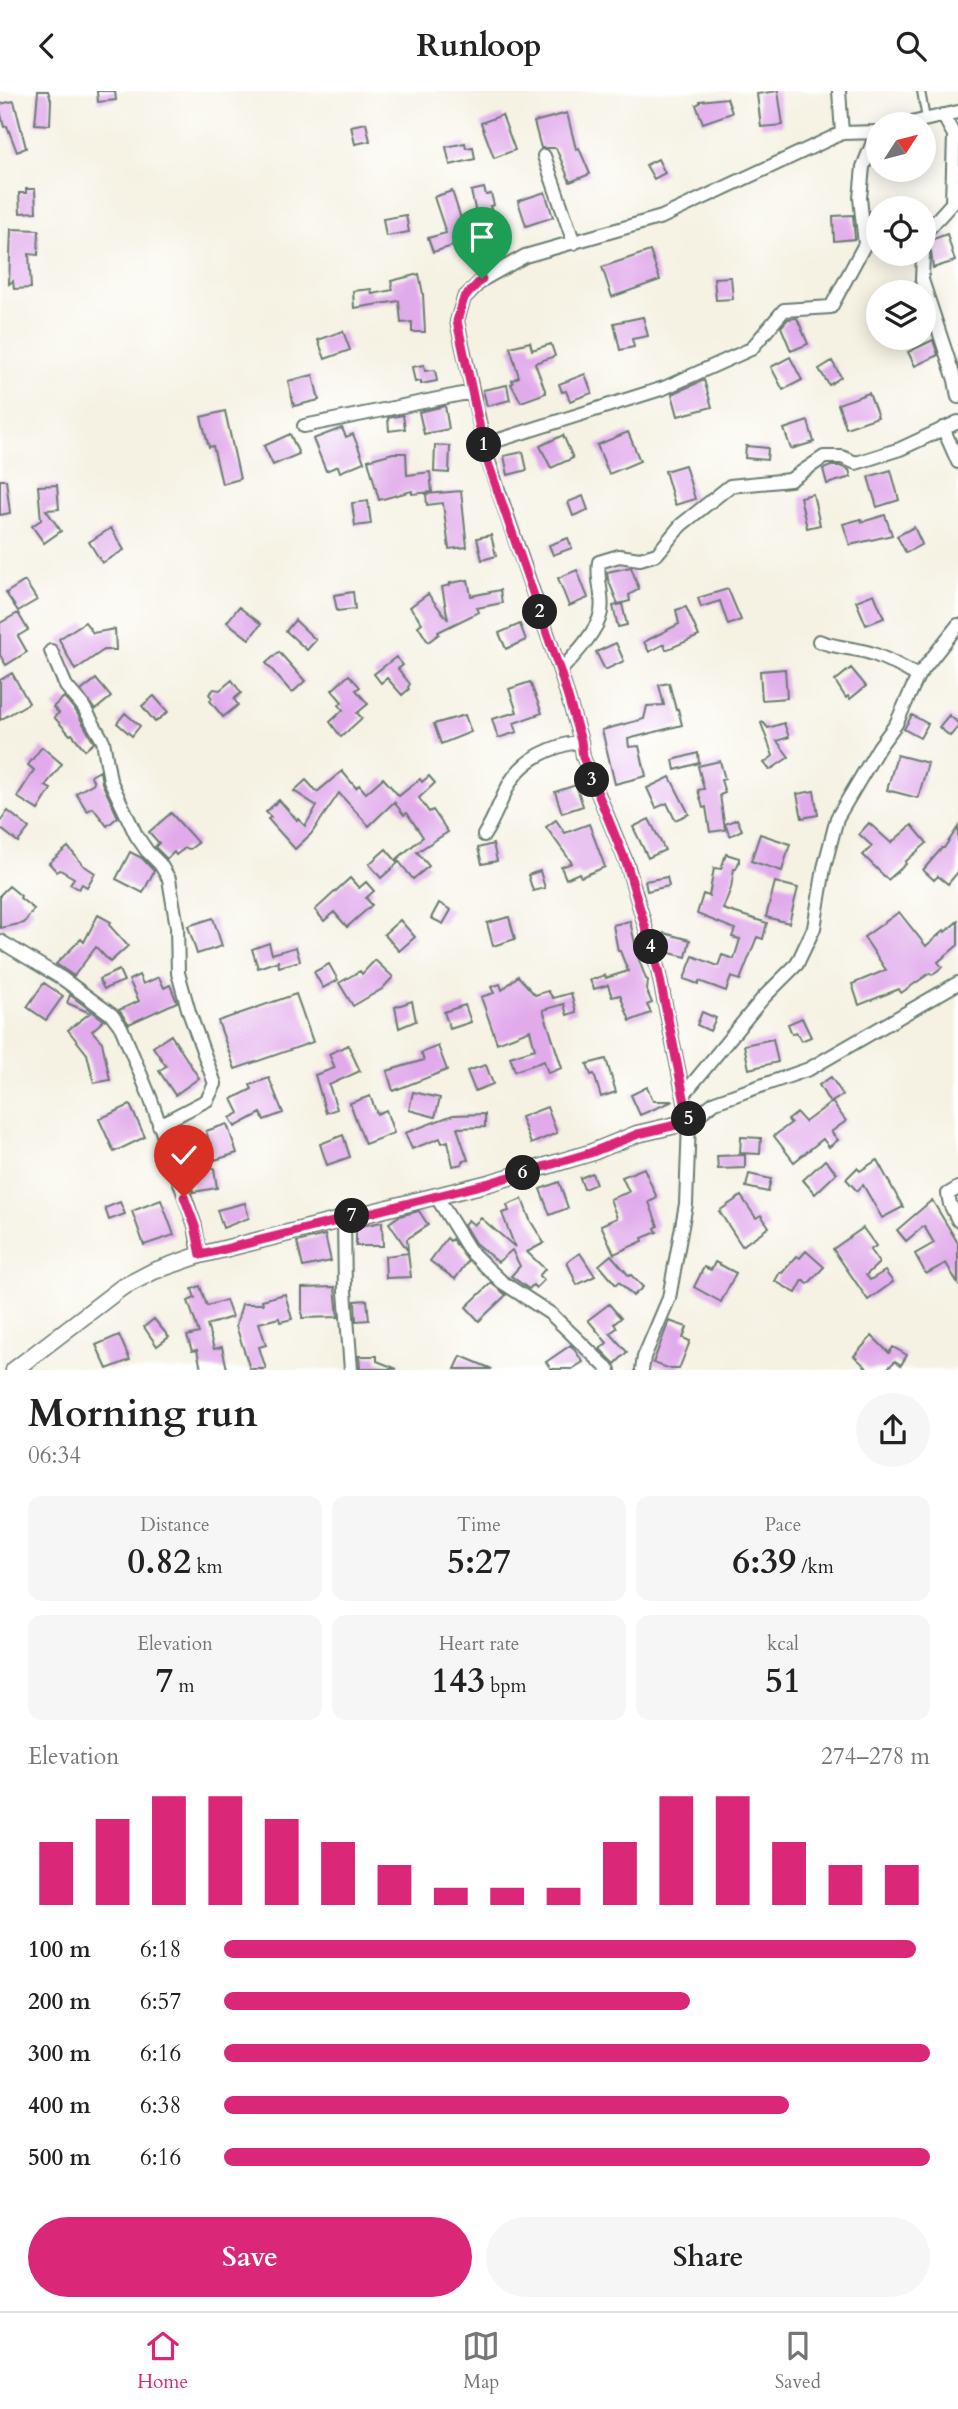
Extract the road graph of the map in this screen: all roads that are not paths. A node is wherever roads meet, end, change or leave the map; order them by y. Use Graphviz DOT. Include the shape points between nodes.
graph roads {
  1 [pos="839,91"];
  2 [pos="921,91"];
  3 [pos="925,112"];
  4 [pos="958,112"];
  5 [pos="943,115"];
  6 [pos="936,117"];
  7 [pos="842,133"];
  8 [pos="866,133"];
  9 [pos="544,156"];
  10 [pos="866,160"];
  11 [pos="936,221"];
  12 [pos="574,243"];
  13 [pos="923,266"];
  14 [pos="472,392"];
  15 [pos="958,397"];
  16 [pos="958,422"];
  17 [pos="304,426"];
  18 [pos="943,428"];
  19 [pos="484,445"];
  20 [pos="958,462"];
  21 [pos="958,625"];
  22 [pos="819,641"];
  23 [pos="51,651"];
  24 [pos="560,671"];
  25 [pos="918,676"];
  26 [pos="581,741"];
  27 [pos="484,835"];
  28 [pos="0,941"];
  29 [pos="958,983"];
  30 [pos="684,1094"];
  31 [pos="689,1122"];
  32 [pos="159,1125"];
  33 [pos="958,1188"];
  34 [pos="436,1196"];
  35 [pos="344,1218"];
  36 [pos="958,1220"];
  37 [pos="201,1255"];
  38 [pos="14,1370"];
  39 [pos="351,1370"];
  40 [pos="609,1370"];
  41 [pos="642,1370"];
  1 -- 7 [label="street"];
  2 -- 3 [label="lane"];
  4 -- 5 [label="street"];
  5 -- 6 [label="street"];
  5 -- 11 [label="street" via="954,135 952,203"];
  7 -- 8 [label="street"];
  7 -- 12 [label="street" via="662,217"];
  9 -- 12 [label="street"];
  10 -- 19 [label="street" via="860,198 865,244 831,307 784,310 751,349 664,388"];
  12 -- 14 [label="street" via="525,256 482,279 464,298 457,321"];
  13 -- 15 [label="street" via="922,280"];
  14 -- 17 [label="street"];
  14 -- 19 [label="street"];
  16 -- 18 [label="street"];
  18 -- 20 [label="street"];
  18 -- 24 [label="street" via="856,463 824,457 790,480 730,486 681,525 657,554 599,562 601,613 581,648"];
  19 -- 24 [label="street"];
  21 -- 25 [label="street"];
  22 -- 25 [label="street" via="873,654"];
  23 -- 32 [label="street" via="66,687 103,741 110,780 135,835 169,879 178,973 215,1084 207,1100"];
  24 -- 26 [label="street"];
  25 -- 30 [label="street" via="896,724 837,818 814,928 797,964"];
  26 -- 27 [label="street" via="562,744 524,764"];
  26 -- 30 [label="street" via="583,757 627,865 658,970"];
  28 -- 32 [label="street" via="112,1014 132,1052"];
  29 -- 31 [label="street" via="809,1069 715,1102"];
  30 -- 31 [label="street"];
  31 -- 34 [label="street"];
  31 -- 41 [label="street" via="686,1204 669,1298"];
  32 -- 37 [label="street"];
  33 -- 36 [label="street" via="948,1194"];
  34 -- 35 [label="street"];
  34 -- 40 [label="street" via="470,1251 502,1282 551,1314"];
  35 -- 37 [label="street"];
  35 -- 39 [label="street"];
  37 -- 38 [label="street" via="121,1288"];
}
